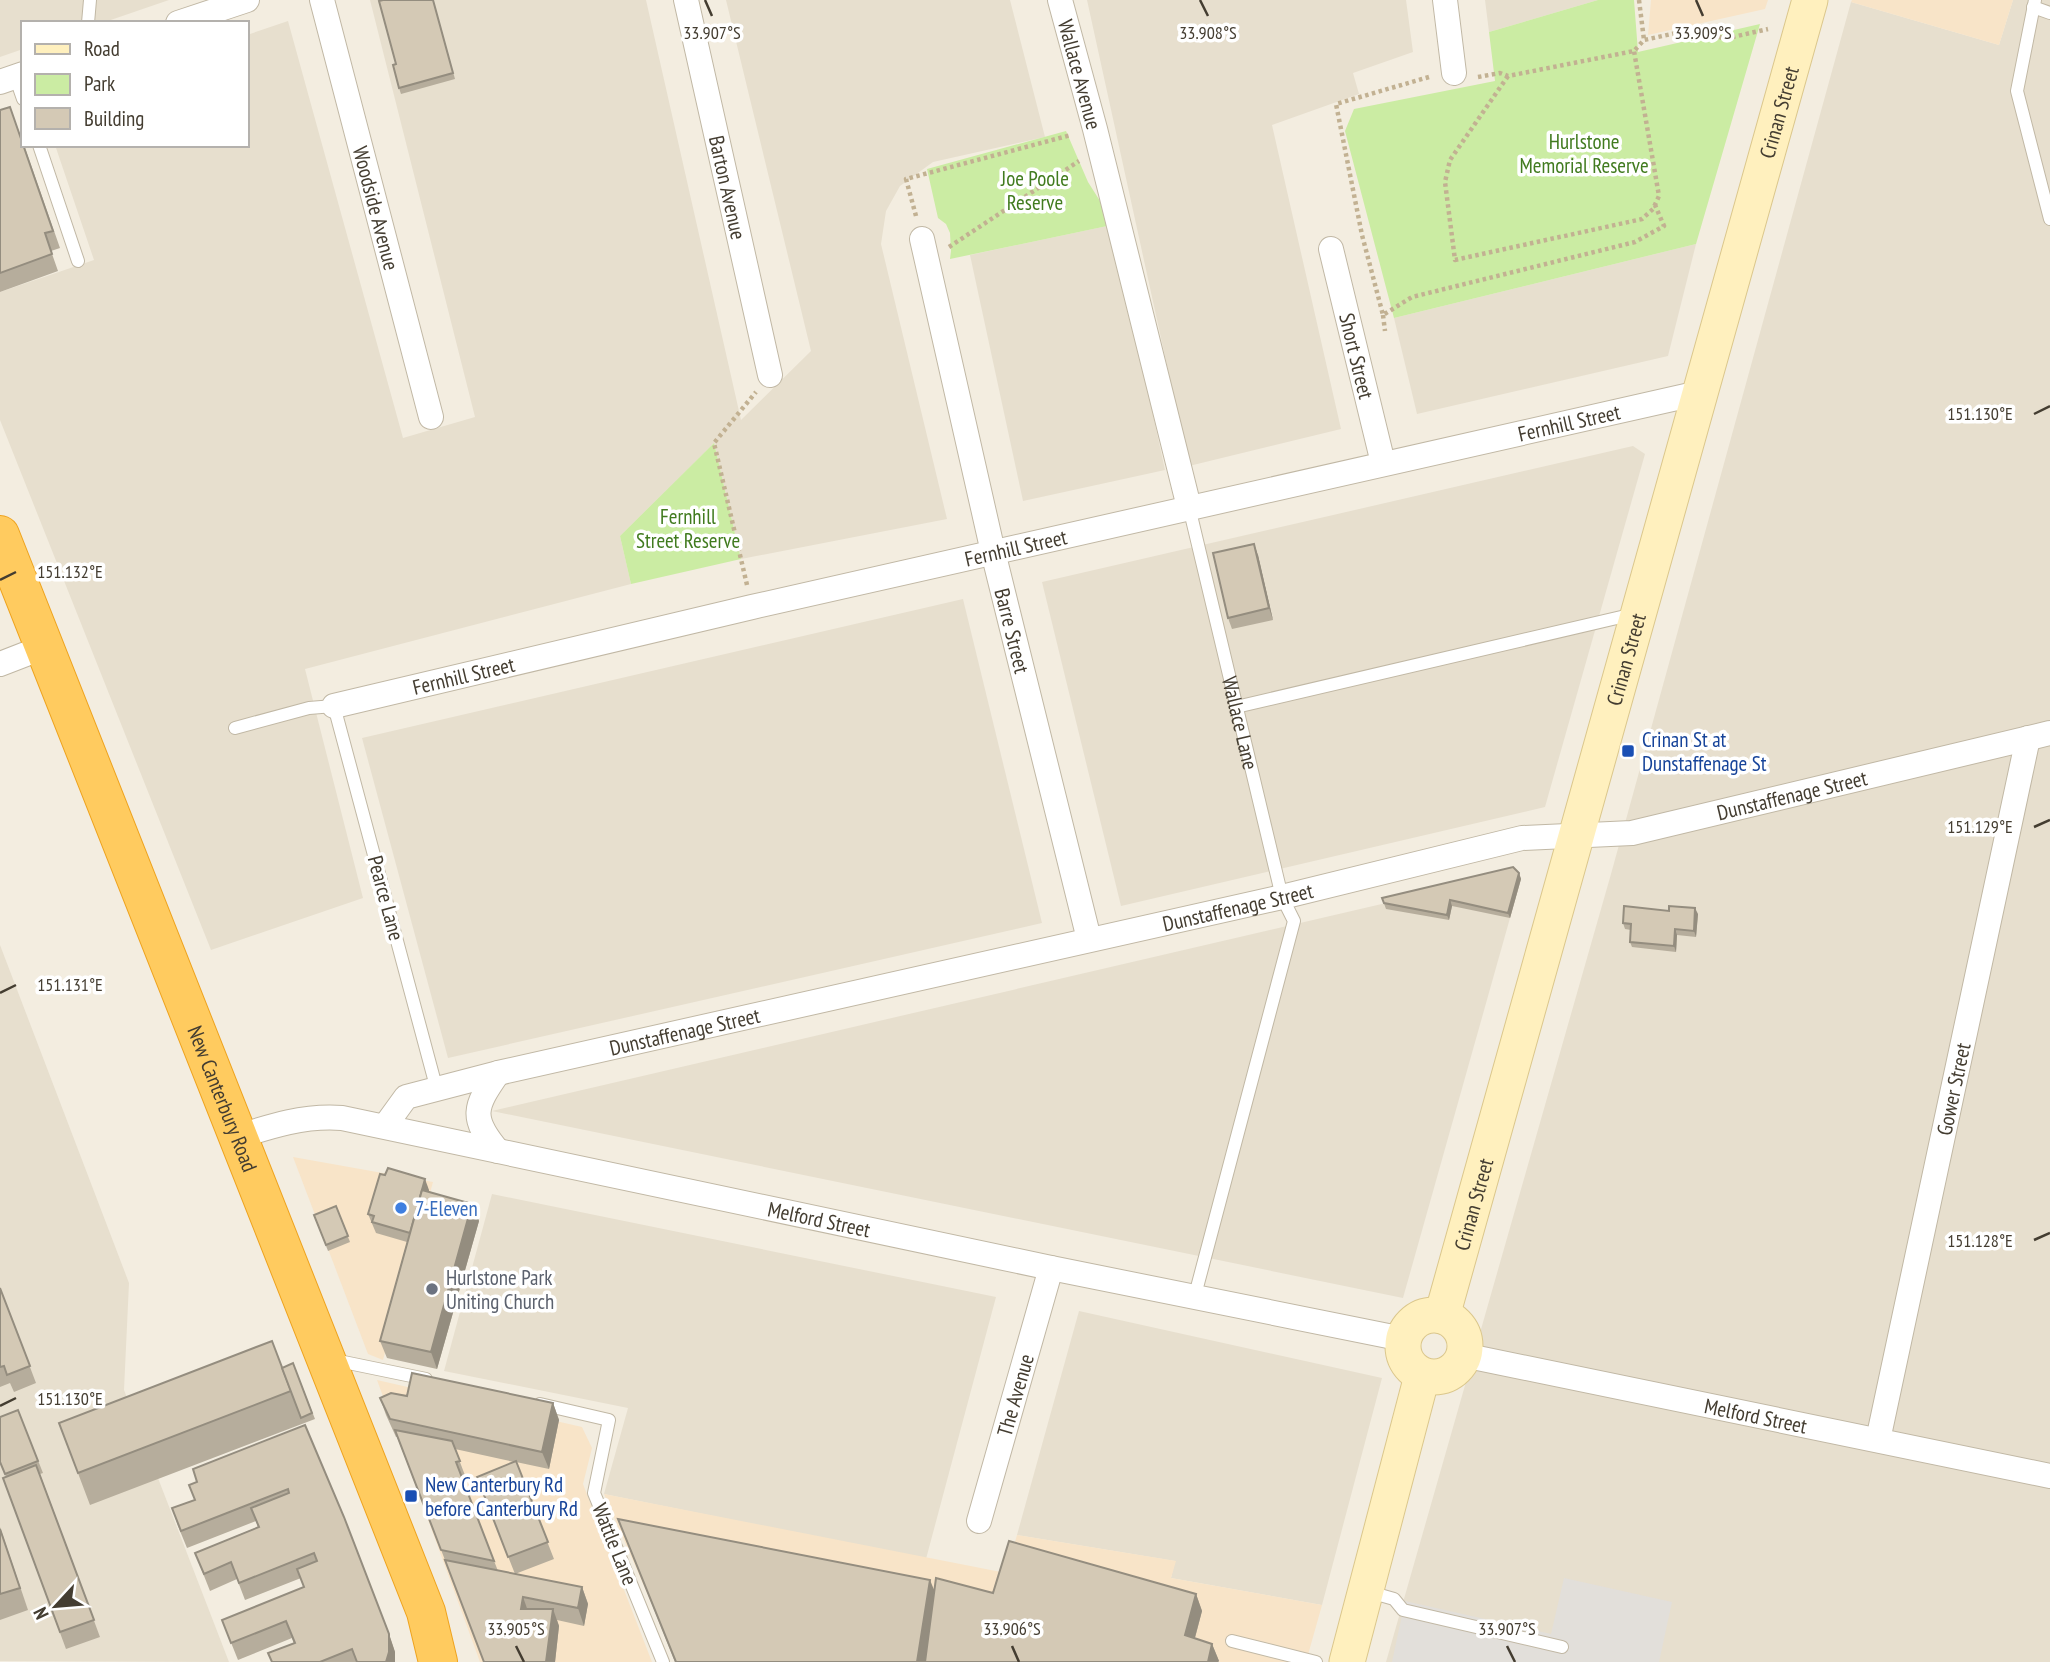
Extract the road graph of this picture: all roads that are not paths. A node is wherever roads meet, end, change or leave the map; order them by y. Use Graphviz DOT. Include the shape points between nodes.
graph roads {
  1 [pos="90,0"];
  2 [pos="247,0"];
  3 [pos="321,0"];
  4 [pos="686,0"];
  5 [pos="1060,0"];
  6 [pos="1445,0"];
  7 [pos="1810,0"];
  8 [pos="2034,3"];
  9 [pos="2050,13"];
  10 [pos="88,21"];
  11 [pos="184,21"];
  12 [pos="1453,77"];
  13 [pos="1098,138"];
  14 [pos="40,147"];
  15 [pos="2050,219"];
  16 [pos="1331,249"];
  17 [pos="924,250"];
  18 [pos="78,261"];
  19 [pos="770,375"];
  20 [pos="1699,393"];
  21 [pos="431,416"];
  22 [pos="1383,463"];
  23 [pos="1189,507"];
  24 [pos="0,535"];
  25 [pos="993,552"];
  26 [pos="1638,613"];
  27 [pos="44,647"];
  28 [pos="0,664"];
  29 [pos="334,706"];
  30 [pos="1236,707"];
  31 [pos="235,728"];
  32 [pos="2039,736"];
  33 [pos="1578,835"];
  34 [pos="1282,897"];
  35 [pos="1089,939"];
  36 [pos="498,1073"];
  37 [pos="432,1091"];
  38 [pos="384,1126"];
  39 [pos="412,1132"];
  40 [pos="237,1137"];
  41 [pos="498,1152"];
  42 [pos="1051,1268"];
  43 [pos="1195,1295"];
  44 [pos="1442,1316"];
  45 [pos="1404,1339"];
  46 [pos="1463,1355"];
  47 [pos="324,1358"];
  48 [pos="1422,1376"];
  49 [pos="440,1382"];
  50 [pos="531,1402"];
  51 [pos="1878,1440"];
  52 [pos="2050,1476"];
  53 [pos="979,1521"];
  54 [pos="1380,1595"];
  55 [pos="1232,1641"];
  56 [pos="1562,1647"];
  57 [pos="438,1662"];
  58 [pos="663,1662"];
  59 [pos="1316,1662"];
  60 [pos="1347,1662"];
  1 -- 10 [label="lane"];
  2 -- 11 [label="street"];
  3 -- 21 [label="street, Woodside Avenue"];
  4 -- 19 [label="street, Barton Avenue"];
  5 -- 13 [label="street, Wallace Avenue"];
  6 -- 12 [label="street"];
  7 -- 20 [label="street, Crinan Street"];
  8 -- 9 [label="lane"];
  8 -- 15 [label="lane" via="2017,91"];
  13 -- 23 [label="street, Wallace Lane"];
  14 -- 18 [label="lane"];
  16 -- 22 [label="street, Short Street"];
  17 -- 25 [label="street, Barre Street"];
  20 -- 22 [label="street, Fernhill Street"];
  20 -- 26 [label="street, Crinan Street"];
  22 -- 23 [label="street, Fernhill Street"];
  23 -- 25 [label="street, Fernhill Street"];
  23 -- 30 [label="lane, Wallace Lane"];
  24 -- 27 [label="highway, New Canterbury Road"];
  25 -- 29 [label="street, Fernhill Street"];
  25 -- 35 [label="street, Barre Street"];
  26 -- 30 [label="lane"];
  26 -- 33 [label="street, Crinan Street"];
  27 -- 28 [label="street"];
  27 -- 40 [label="highway, New Canterbury Road"];
  29 -- 31 [label="lane"];
  29 -- 37 [label="lane, Pearce Lane"];
  30 -- 34 [label="lane, Wallace Lane"];
  32 -- 33 [label="street, Dunstaffenage Street" via="1632,833"];
  32 -- 51 [label="street, Gower Street"];
  33 -- 34 [label="street, Dunstaffenage Street" via="1522,838"];
  33 -- 44 [label="street, Crinan Street"];
  34 -- 35 [label="street, Dunstaffenage Street"];
  34 -- 43 [label="lane, Wallace Lane" via="1294,921"];
  35 -- 36 [label="street, Dunstaffenage Street"];
  36 -- 37 [label="street, Dunstaffenage Street"];
  36 -- 41 [label="street" via="481,1098 478,1113 483,1134"];
  37 -- 38 [label="street, Dunstaffenage Street" via="406,1097"];
  37 -- 39 [label="street" via="416,1114"];
  38 -- 39 [label="street, Melford Street"];
  38 -- 40 [label="street, Melford Street" via="324,1116"];
  39 -- 41 [label="street, Melford Street"];
  40 -- 47 [label="highway, New Canterbury Road"];
  41 -- 42 [label="street, Melford Street"];
  42 -- 43 [label="street, Melford Street"];
  42 -- 53 [label="street, The Avenue"];
  43 -- 45 [label="street, Melford Street"];
  44 -- 45 [label="street" via="1423,1317 1408,1329"];
  44 -- 46 [label="street" via="1459,1327"];
  45 -- 48 [label="street" via="1404,1358"];
  46 -- 48 [label="street" via="1458,1365 1441,1377"];
  46 -- 51 [label="street, Melford Street"];
  47 -- 49 [label="lane"];
  47 -- 57 [label="highway, New Canterbury Road" via="426,1612"];
  48 -- 54 [label="street"];
  50 -- 58 [label="lane, Wattle Lane" via="609,1420 594,1493"];
  51 -- 52 [label="street, Melford Street"];
  54 -- 56 [label="lane" via="1403,1610"];
  54 -- 60 [label="street"];
  55 -- 59 [label="lane"];
}
